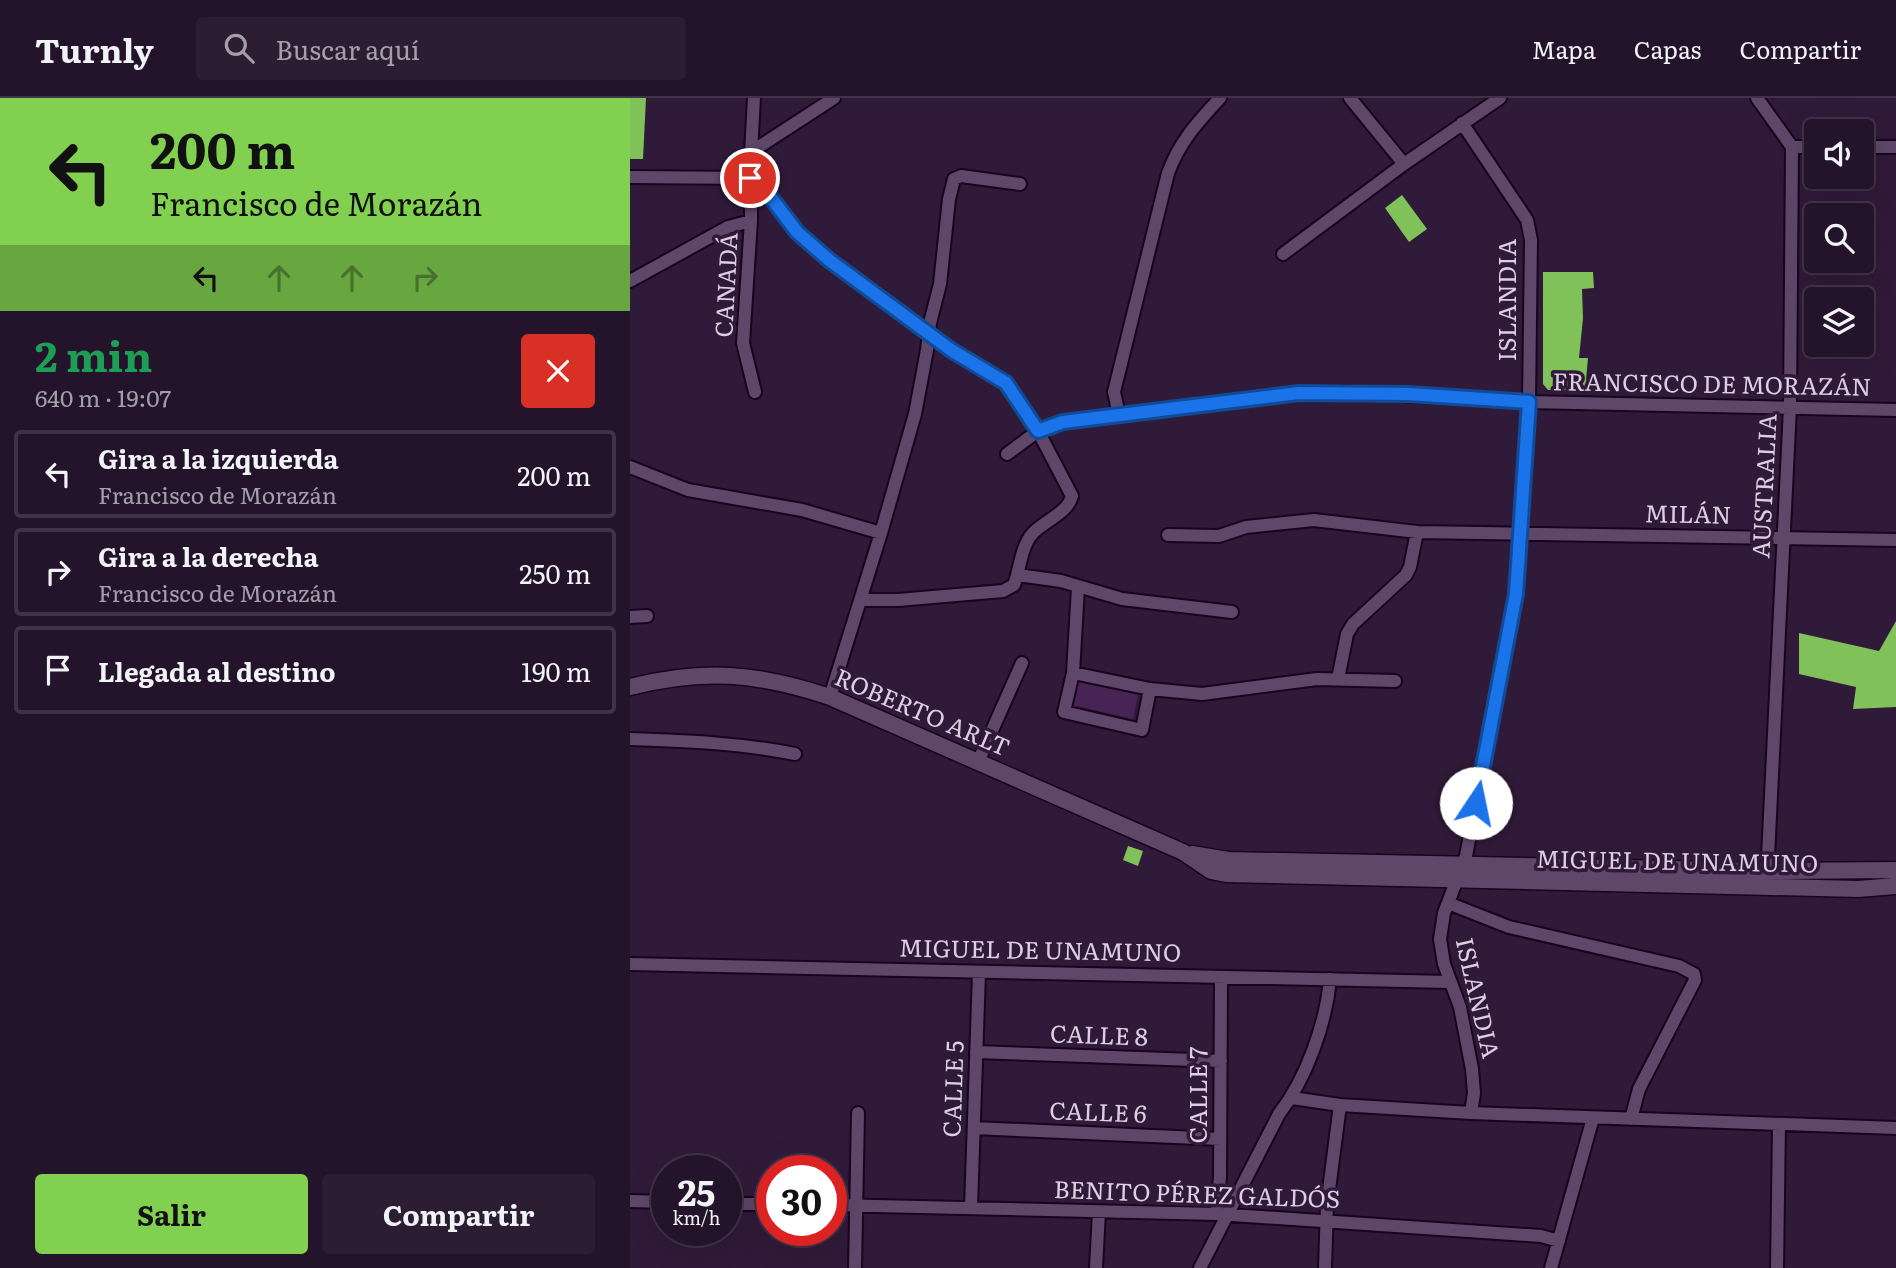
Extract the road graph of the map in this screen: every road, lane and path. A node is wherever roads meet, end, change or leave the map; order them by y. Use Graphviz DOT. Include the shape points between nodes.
graph roads {
  1 [pos="754,98"];
  2 [pos="834,98"];
  3 [pos="1220,98"];
  4 [pos="1350,98"];
  5 [pos="1500,98"];
  6 [pos="1757,98"];
  7 [pos="1462,123"];
  8 [pos="1792,147"];
  9 [pos="1804,147"];
  10 [pos="1874,147"];
  11 [pos="1896,147"];
  12 [pos="751,152"];
  13 [pos="1404,164"];
  14 [pos="630,177"];
  15 [pos="750,178"];
  16 [pos="1020,184"];
  17 [pos="751,221"];
  18 [pos="1283,254"];
  19 [pos="630,281"];
  20 [pos="928,333"];
  21 [pos="755,393"];
  22 [pos="1529,402"];
  23 [pos="1790,407"];
  24 [pos="1896,410"];
  25 [pos="1119,415"];
  26 [pos="1038,431"];
  27 [pos="1007,454"];
  28 [pos="630,467"];
  29 [pos="881,533"];
  30 [pos="1417,533"];
  31 [pos="1521,534"];
  32 [pos="1168,535"];
  33 [pos="1784,537"];
  34 [pos="1896,540"];
  35 [pos="1018,575"];
  36 [pos="1078,587"];
  37 [pos="861,600"];
  38 [pos="1231,612"];
  39 [pos="647,616"];
  40 [pos="630,617"];
  41 [pos="1022,663"];
  42 [pos="1073,673"];
  43 [pos="1338,678"];
  44 [pos="1395,681"];
  45 [pos="630,687"];
  46 [pos="1150,689"];
  47 [pos="830,697"];
  48 [pos="630,739"];
  49 [pos="794,754"];
  50 [pos="978,762"];
  51 [pos="1896,870"];
  52 [pos="1461,872"];
  53 [pos="1766,878"];
  54 [pos="1896,886"];
  55 [pos="1448,903"];
  56 [pos="630,964"];
  57 [pos="979,973"];
  58 [pos="1221,977"];
  59 [pos="1330,979"];
  60 [pos="1449,982"];
  61 [pos="976,1052"];
  62 [pos="1221,1061"];
  63 [pos="1292,1098"];
  64 [pos="1340,1105"];
  65 [pos="858,1113"];
  66 [pos="1471,1113"];
  67 [pos="1593,1118"];
  68 [pos="1631,1119"];
  69 [pos="1779,1124"];
  70 [pos="974,1128"];
  71 [pos="1896,1128"];
  72 [pos="1220,1139"];
  73 [pos="630,1201"];
  74 [pos="651,1202"];
  75 [pos="847,1205"];
  76 [pos="856,1205"];
  77 [pos="971,1207"];
  78 [pos="1099,1212"];
  79 [pos="1223,1214"];
  80 [pos="1326,1220"];
  81 [pos="1559,1241"];
  82 [pos="855,1268"];
  83 [pos="1096,1268"];
  84 [pos="1200,1268"];
  85 [pos="1325,1268"];
  86 [pos="1551,1268"];
  87 [pos="1777,1268"];
  1 -- 12 [label="street"];
  2 -- 12 [label="street"];
  3 -- 25 [label="street" via="1178,148 1168,173 1114,392"];
  4 -- 13 [label="street"];
  5 -- 7 [label="street"];
  6 -- 8 [label="street"];
  7 -- 13 [label="street"];
  7 -- 22 [label="street, ISLANDIA" via="1531,233"];
  8 -- 9 [label="street"];
  8 -- 23 [label="street, AUSTRALIA"];
  10 -- 11 [label="street"];
  12 -- 15 [label="street, CANADÁ"];
  13 -- 18 [label="street"];
  14 -- 15 [label="street"];
  15 -- 17 [label="street, CANADÁ"];
  15 -- 20 [label="street" via="759,182 797,232 829,260"];
  16 -- 20 [label="street" via="954,178 940,284"];
  17 -- 19 [label="street" via="719,231"];
  17 -- 21 [label="street, CANADÁ" via="743,344"];
  20 -- 26 [label="street" via="1006,383"];
  20 -- 29 [label="street" via="915,415"];
  22 -- 23 [label="street, FRANCISCO DE MORAZÁN"];
  22 -- 25 [label="street, FRANCISCO DE MORAZÁN" via="1299,393"];
  22 -- 31 [label="street, ISLANDIA"];
  23 -- 24 [label="street, FRANCISCO DE MORAZÁN"];
  23 -- 33 [label="street, AUSTRALIA"];
  25 -- 26 [label="street, FRANCISCO DE MORAZÁN" via="1063,422"];
  26 -- 27 [label="street, FRANCISCO DE MORAZÁN"];
  26 -- 35 [label="street" via="1072,500 1027,541"];
  28 -- 29 [label="street" via="688,491 802,510"];
  29 -- 37 [label="street"];
  30 -- 31 [label="street, MILÁN"];
  30 -- 32 [label="street, MILÁN" via="1314,520 1246,527 1219,536"];
  30 -- 43 [label="street" via="1406,575 1358,618 1347,634"];
  31 -- 33 [label="street, MILÁN"];
  31 -- 52 [label="street, ISLANDIA" via="1516,594"];
  33 -- 34 [label="street, MILÁN"];
  33 -- 53 [label="street, AUSTRALIA"];
  35 -- 36 [label="street"];
  35 -- 37 [label="street" via="1014,585 1003,591"];
  36 -- 38 [label="street" via="1122,599"];
  36 -- 42 [label="street"];
  37 -- 47 [label="street"];
  39 -- 40 [label="street"];
  41 -- 50 [label="street"];
  42 -- 46 [label="street"];
  42 -- 46 [label="street" via="1064,712 1142,730"];
  43 -- 44 [label="street"];
  43 -- 46 [label="street" via="1202,694"];
  45 -- 47 [label="street, ROBERTO ARLT" via="721,674 760,678"];
  47 -- 50 [label="street, ROBERTO ARLT"];
  48 -- 49 [label="street" via="719,742"];
  50 -- 52 [label="street, ROBERTO ARLT" via="1226,874"];
  51 -- 53 [label="street, MIGUEL DE UNAMUNO"];
  52 -- 53 [label="street, MIGUEL DE UNAMUNO"];
  52 -- 55 [label="street, ISLANDIA"];
  53 -- 54 [label="street, MIGUEL DE UNAMUNO" via="1858,889"];
  55 -- 60 [label="street, ISLANDIA" via="1440,939"];
  55 -- 68 [label="street" via="1509,927 1679,965 1694,974 1639,1088"];
  56 -- 57 [label="street, MIGUEL DE UNAMUNO"];
  57 -- 58 [label="street, MIGUEL DE UNAMUNO"];
  57 -- 61 [label="street, CALLE 5"];
  58 -- 59 [label="street, MIGUEL DE UNAMUNO"];
  58 -- 62 [label="street, CALLE 7"];
  59 -- 60 [label="street, MIGUEL DE UNAMUNO"];
  59 -- 63 [label="street" via="1325,1014"];
  60 -- 66 [label="street, ISLANDIA" via="1460,1007 1472,1069"];
  61 -- 62 [label="street, CALLE 8"];
  61 -- 70 [label="street, CALLE 5"];
  62 -- 72 [label="street, CALLE 7"];
  63 -- 64 [label="street"];
  63 -- 79 [label="street"];
  64 -- 66 [label="street"];
  64 -- 80 [label="street"];
  65 -- 76 [label="street"];
  66 -- 67 [label="street"];
  67 -- 68 [label="street"];
  67 -- 81 [label="street"];
  68 -- 69 [label="street"];
  69 -- 71 [label="street"];
  69 -- 87 [label="street"];
  70 -- 72 [label="street, CALLE 6"];
  70 -- 77 [label="street, CALLE 5"];
  72 -- 79 [label="street, CALLE 7"];
  73 -- 74 [label="street"];
  75 -- 76 [label="street, BENITO PÉREZ GALDÓS"];
  76 -- 77 [label="street, BENITO PÉREZ GALDÓS"];
  76 -- 82 [label="street"];
  77 -- 78 [label="street, BENITO PÉREZ GALDÓS"];
  78 -- 79 [label="street, BENITO PÉREZ GALDÓS"];
  78 -- 83 [label="street"];
  79 -- 80 [label="street, BENITO PÉREZ GALDÓS"];
  79 -- 84 [label="street"];
  80 -- 81 [label="street, BENITO PÉREZ GALDÓS"];
  80 -- 85 [label="street"];
  81 -- 86 [label="street"];
}
